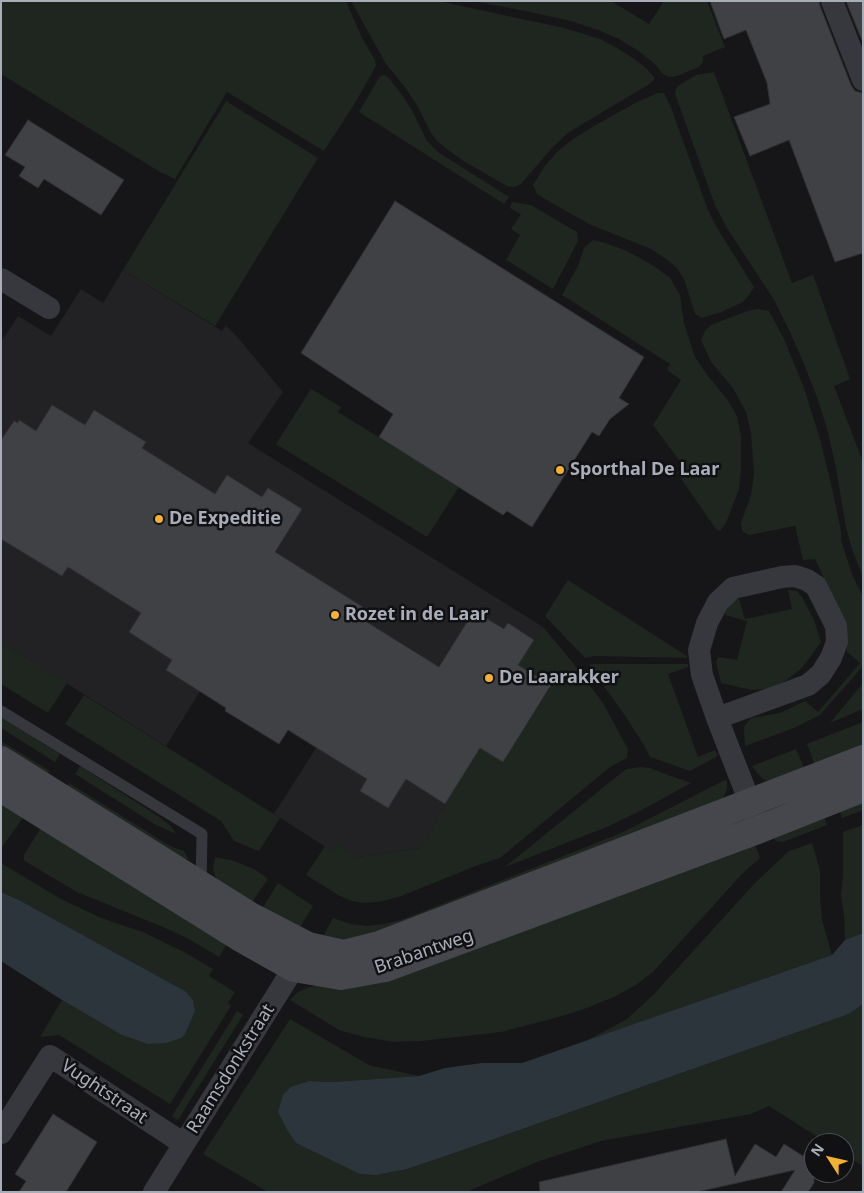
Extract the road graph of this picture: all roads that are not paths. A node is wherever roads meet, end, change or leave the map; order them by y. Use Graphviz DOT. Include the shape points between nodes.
graph roads {
  1 [pos="832,1"];
  2 [pos="863,80"];
  3 [pos="1,279"];
  4 [pos="49,308"];
  5 [pos="1,711"];
  6 [pos="717,718"];
  7 [pos="863,759"];
  8 [pos="1,760"];
  9 [pos="1,788"];
  10 [pos="863,788"];
  11 [pos="750,802"];
  12 [pos="760,829"];
  13 [pos="194,895"];
  14 [pos="301,957"];
  15 [pos="1,1133"];
  16 [pos="184,1144"];
  17 [pos="154,1192"];
  1 -- 2 [label="street"];
  3 -- 4 [label="street"];
  5 -- 13 [label="lane" via="202,834"];
  6 -- 6 [label="street" via="702,675 699,650 718,602 733,588 782,577 795,576 816,586 836,626 837,642 822,674 808,685"];
  6 -- 11 [label="street"];
  7 -- 11 [label="street, Brabantweg"];
  8 -- 13 [label="street, Brabantweg"];
  9 -- 13 [label="street, Brabantweg"];
  10 -- 12 [label="street, Brabantweg"];
  11 -- 12 [label="street"];
  11 -- 14 [label="street, Brabantweg" via="379,945 343,954"];
  12 -- 14 [label="street, Brabantweg" via="385,968 341,976"];
  13 -- 14 [label="street, Brabantweg" via="252,917"];
  14 -- 16 [label="street, Raamsdonkstraat"];
  15 -- 16 [label="street, Vughtstraat" via="50,1056"];
  16 -- 17 [label="street, Raamsdonkstraat"];
}
